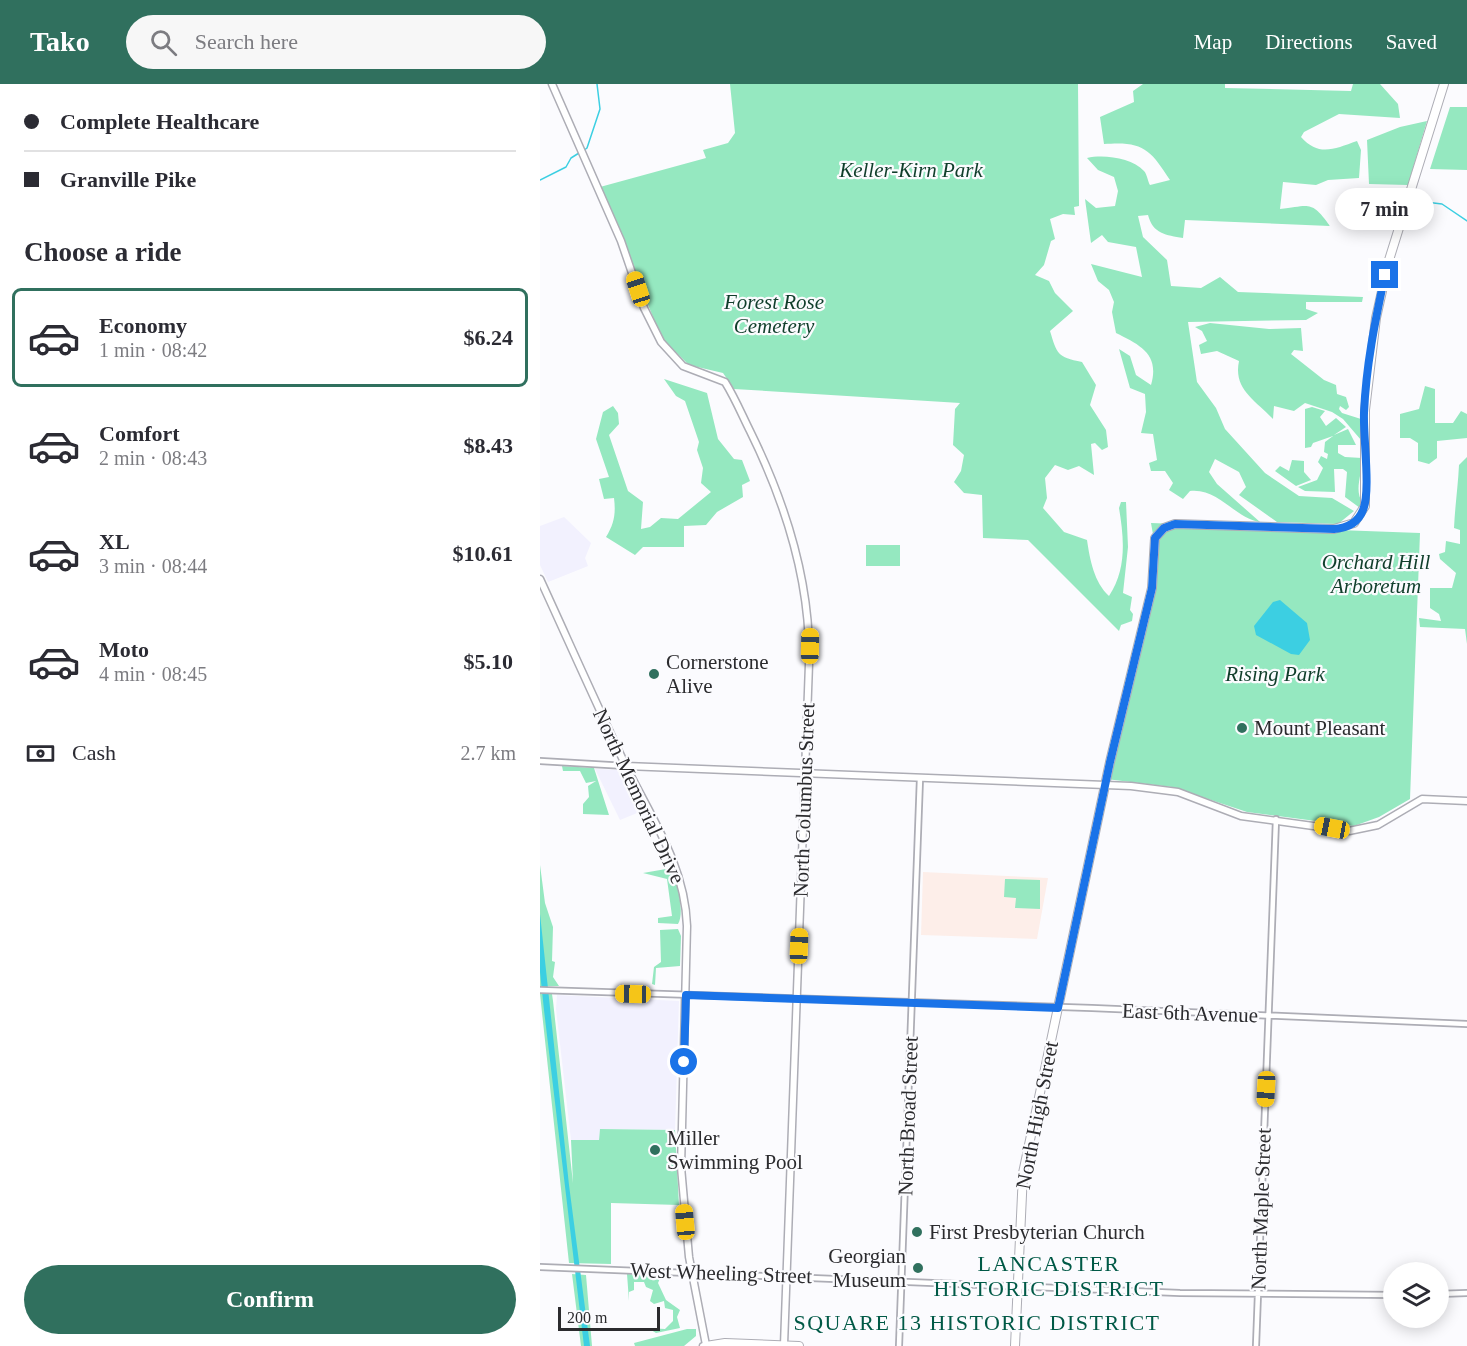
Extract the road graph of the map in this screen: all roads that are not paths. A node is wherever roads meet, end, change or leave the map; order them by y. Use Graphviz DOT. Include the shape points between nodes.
graph roads {
  1 [pos="552,84"];
  2 [pos="1443,84"];
  3 [pos="540,579"];
  4 [pos="540,761"];
  5 [pos="626,766"];
  6 [pos="805,774"];
  7 [pos="920,778"];
  8 [pos="1106,784"];
  9 [pos="1467,801"];
  10 [pos="1276,819"];
  11 [pos="540,990"];
  12 [pos="686,995"];
  13 [pos="797,999"];
  14 [pos="913,1004"];
  15 [pos="1058,1008"];
  16 [pos="1268,1016"];
  17 [pos="1467,1024"];
  18 [pos="540,1267"];
  19 [pos="692,1272"];
  20 [pos="787,1276"];
  21 [pos="901,1280"];
  22 [pos="1017,1285"];
  23 [pos="1467,1293"];
  24 [pos="1449,1294"];
  25 [pos="1258,1295"];
  26 [pos="1383,1295"];
  27 [pos="705,1346"];
  28 [pos="784,1346"];
  29 [pos="799,1346"];
  30 [pos="899,1346"];
  31 [pos="1015,1346"];
  32 [pos="1256,1346"];
  1 -- 6 [label="main road, North Columbus Street" via="621,241 657,336 675,360 688,369 725,382 773,479 810,623"];
  2 -- 8 [label="highway, North High Street" via="1378,306 1365,410 1366,498 1358,519 1334,529 1175,524 1156,535 1152,588"];
  3 -- 5 [label="main road, North Memorial Drive"];
  4 -- 5 [label="street"];
  5 -- 6 [label="main road"];
  5 -- 12 [label="main road, North Memorial Drive" via="674,860 684,891"];
  6 -- 7 [label="main road"];
  6 -- 13 [label="main road, North Columbus Street"];
  7 -- 8 [label="main road"];
  7 -- 14 [label="street, North Broad Street"];
  8 -- 10 [label="main road" via="1171,791 1241,816"];
  8 -- 15 [label="highway, North High Street"];
  9 -- 10 [label="main road" via="1422,799 1385,822 1359,831"];
  10 -- 16 [label="street, North Maple Street"];
  11 -- 12 [label="street, East 6th Avenue"];
  12 -- 13 [label="street, East 6th Avenue"];
  12 -- 19 [label="main road, North Memorial Drive" via="681,1167"];
  13 -- 14 [label="street, East 6th Avenue"];
  13 -- 20 [label="main road, North Columbus Street"];
  14 -- 15 [label="street, East 6th Avenue"];
  14 -- 21 [label="street, North Broad Street"];
  15 -- 16 [label="street, East 6th Avenue"];
  15 -- 22 [label="highway, North High Street" via="1022,1182"];
  16 -- 17 [label="street, East 6th Avenue"];
  16 -- 25 [label="street, North Maple Street"];
  18 -- 19 [label="street, West Wheeling Street"];
  19 -- 20 [label="street, West Wheeling Street"];
  19 -- 27 [label="main road, North Memorial Drive"];
  20 -- 21 [label="street, West Wheeling Street"];
  20 -- 28 [label="main road, North Columbus Street"];
  21 -- 22 [label="street, West Wheeling Street"];
  21 -- 30 [label="street, North Broad Street"];
  22 -- 25 [label="street, West Wheeling Street"];
  22 -- 31 [label="highway, North High Street"];
  23 -- 24 [label="street"];
  25 -- 26 [label="street, West Wheeling Street"];
  25 -- 32 [label="street, North Maple Street"];
  27 -- 28 [label="highway"];
  28 -- 29 [label="highway"];
}
